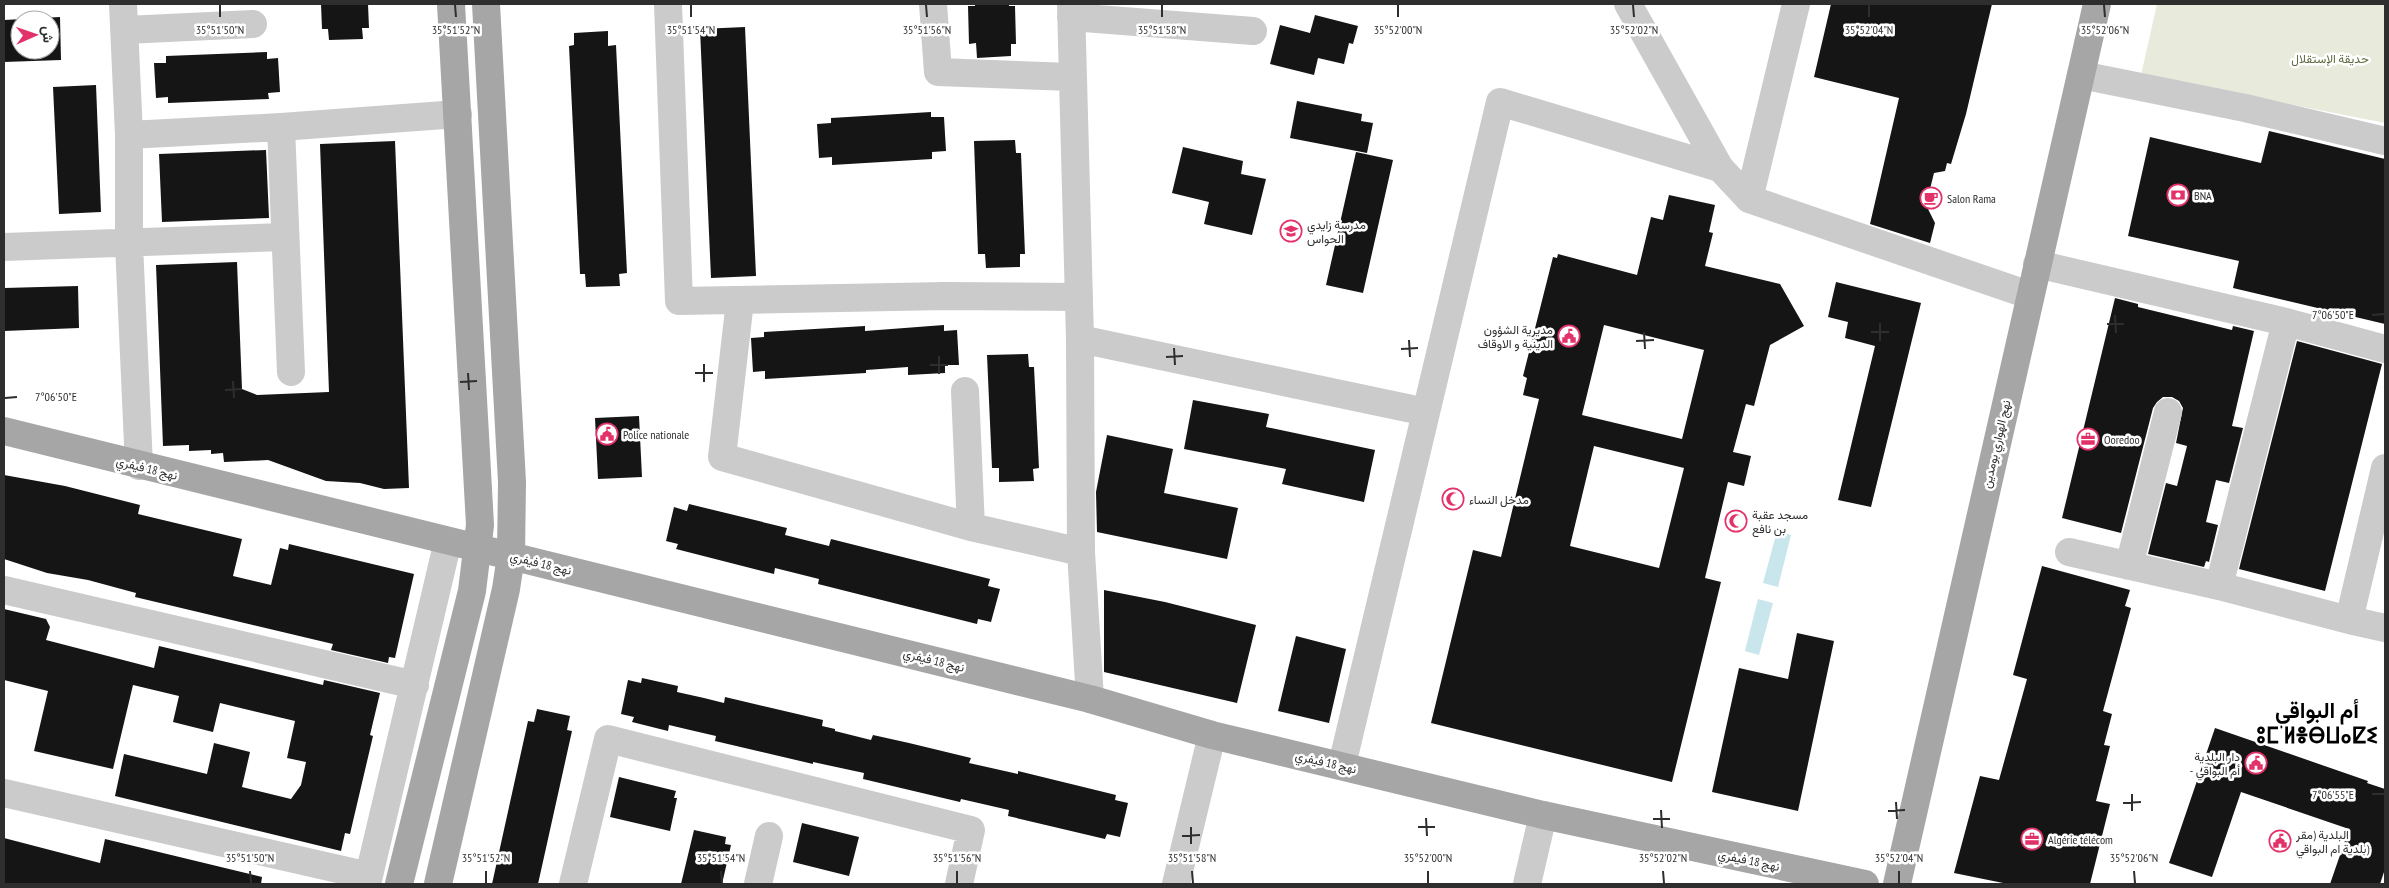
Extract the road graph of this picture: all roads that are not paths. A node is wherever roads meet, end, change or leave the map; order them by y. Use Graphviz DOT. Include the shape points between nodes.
graph roads {
  1 [pos="451,4"];
  2 [pos="486,4"];
  3 [pos="668,4"];
  4 [pos="933,4"];
  5 [pos="1628,4"];
  6 [pos="1796,4"];
  7 [pos="2097,4"];
  8 [pos="1071,10"];
  9 [pos="124,17"];
  10 [pos="253,24"];
  11 [pos="1253,31"];
  12 [pos="2081,75"];
  13 [pos="1071,77"];
  14 [pos="458,114"];
  15 [pos="281,127"];
  16 [pos="129,135"];
  17 [pos="2385,141"];
  18 [pos="1720,168"];
  19 [pos="1749,199"];
  20 [pos="285,237"];
  21 [pos="129,244"];
  22 [pos="4,247"];
  23 [pos="2037,264"];
  24 [pos="2029,295"];
  25 [pos="1079,296"];
  26 [pos="740,301"];
  27 [pos="2286,322"];
  28 [pos="1080,339"];
  29 [pos="2385,349"];
  30 [pos="291,372"];
  31 [pos="965,391"];
  32 [pos="1426,412"];
  33 [pos="2168,412"];
  34 [pos="4,431"];
  35 [pos="139,466"];
  36 [pos="2385,468"];
  37 [pos="971,527"];
  38 [pos="448,541"];
  39 [pos="479,547"];
  40 [pos="1081,552"];
  41 [pos="2069,552"];
  42 [pos="511,556"];
  43 [pos="2129,566"];
  44 [pos="2219,586"];
  45 [pos="4,590"];
  46 [pos="2348,620"];
  47 [pos="2385,628"];
  48 [pos="415,685"];
  49 [pos="1090,699"];
  50 [pos="1212,735"];
  51 [pos="1342,765"];
  52 [pos="4,793"];
  53 [pos="1543,815"];
  54 [pos="769,836"];
  55 [pos="368,880"];
  56 [pos="399,884"];
  57 [pos="438,884"];
  58 [pos="573,884"];
  59 [pos="758,884"];
  60 [pos="959,884"];
  61 [pos="1176,884"];
  62 [pos="1527,884"];
  63 [pos="1865,884"];
  64 [pos="1897,884"];
  1 -- 14 [label="main road"];
  2 -- 42 [label="main road" via="512,482"];
  3 -- 26 [label="street" via="679,301"];
  4 -- 13 [label="street" via="938,72"];
  5 -- 18 [label="street"];
  6 -- 19 [label="street"];
  7 -- 12 [label="main road, نهج الهواري بومدين"];
  8 -- 11 [label="street"];
  8 -- 13 [label="street"];
  9 -- 10 [label="street"];
  9 -- 16 [label="street"];
  12 -- 17 [label="street" via="2245,108"];
  12 -- 23 [label="main road, نهج الهواري بومدين"];
  13 -- 25 [label="street"];
  14 -- 15 [label="street"];
  14 -- 39 [label="main road" via="480,500"];
  15 -- 16 [label="street"];
  15 -- 20 [label="street"];
  16 -- 21 [label="street"];
  18 -- 19 [label="street"];
  18 -- 32 [label="street" via="1500,102"];
  19 -- 24 [label="street"];
  20 -- 21 [label="street"];
  20 -- 30 [label="street"];
  21 -- 22 [label="street"];
  21 -- 35 [label="street"];
  23 -- 24 [label="main road, نهج الهواري بومدين"];
  23 -- 27 [label="street"];
  24 -- 64 [label="main road, نهج الهواري بومدين"];
  25 -- 26 [label="street"];
  25 -- 28 [label="street"];
  26 -- 37 [label="street" via="722,457"];
  27 -- 29 [label="street"];
  27 -- 44 [label="street"];
  28 -- 32 [label="street"];
  28 -- 40 [label="street"];
  31 -- 37 [label="street"];
  32 -- 51 [label="street"];
  33 -- 43 [label="street"];
  34 -- 35 [label="main road, نهج 18 فيفري"];
  35 -- 38 [label="main road, نهج 18 فيفري"];
  36 -- 46 [label="street"];
  37 -- 40 [label="street"];
  38 -- 39 [label="main road, نهج 18 فيفري"];
  38 -- 48 [label="street"];
  39 -- 42 [label="main road, نهج 18 فيفري"];
  39 -- 56 [label="main road" via="472,591"];
  40 -- 49 [label="street"];
  41 -- 43 [label="street"];
  42 -- 49 [label="main road, نهج 18 فيفري"];
  42 -- 57 [label="main road" via="499,626"];
  43 -- 44 [label="street"];
  44 -- 46 [label="street"];
  45 -- 48 [label="street"];
  46 -- 47 [label="street"];
  48 -- 55 [label="street"];
  49 -- 50 [label="main road, نهج 18 فيفري"];
  50 -- 51 [label="main road, نهج 18 فيفري"];
  50 -- 61 [label="street"];
  51 -- 53 [label="main road, نهج 18 فيفري"];
  52 -- 55 [label="street"];
  53 -- 62 [label="street"];
  53 -- 63 [label="main road, نهج 18 فيفري"];
  54 -- 59 [label="street"];
  58 -- 60 [label="street" via="608,739 971,830"];
}
